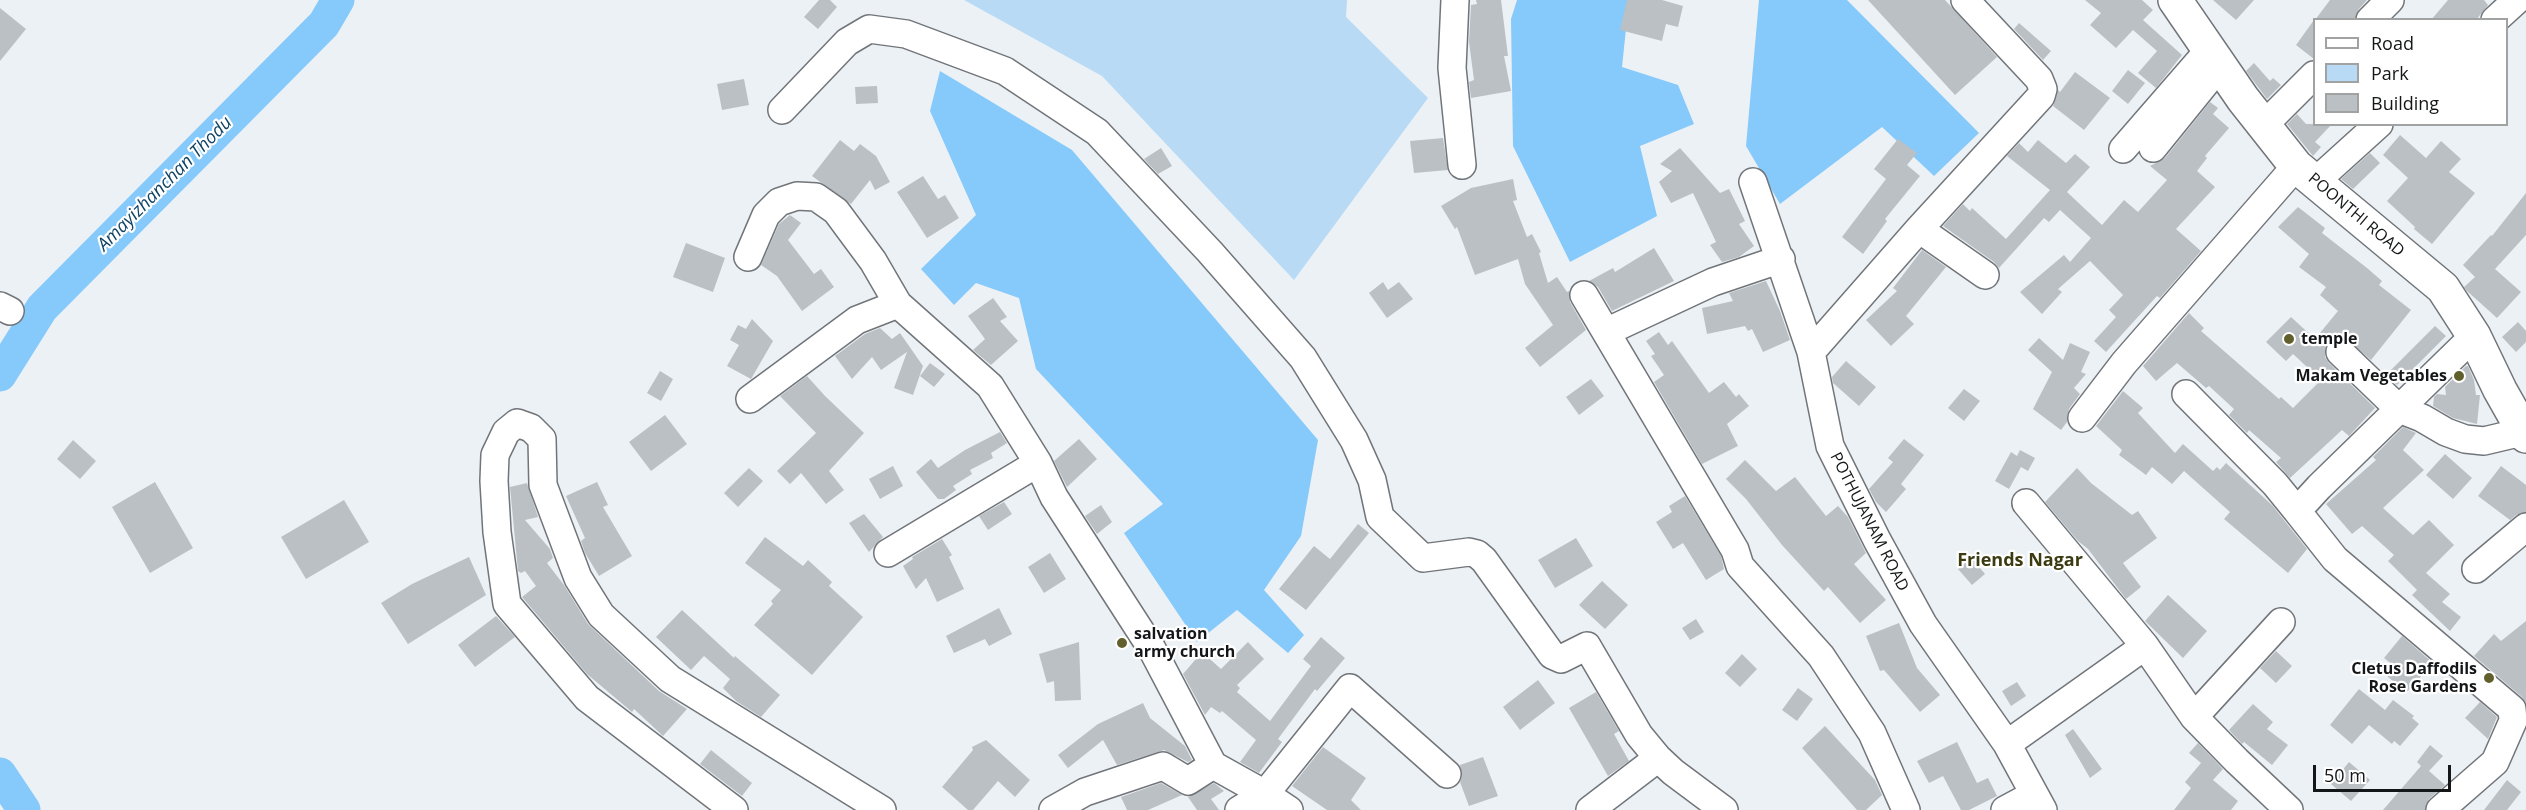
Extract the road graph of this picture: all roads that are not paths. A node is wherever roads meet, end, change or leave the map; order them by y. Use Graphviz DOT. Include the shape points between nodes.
graph roads {
  1 [pos="1455,0"];
  2 [pos="1965,0"];
  3 [pos="2175,0"];
  4 [pos="2390,0"];
  5 [pos="2517,0"];
  6 [pos="2372,18"];
  7 [pos="2497,18"];
  8 [pos="2216,60"];
  9 [pos="2313,76"];
  10 [pos="782,110"];
  11 [pos="2263,126"];
  12 [pos="2376,126"];
  13 [pos="2153,148"];
  14 [pos="2122,149"];
  15 [pos="1462,165"];
  16 [pos="2306,173"];
  17 [pos="1753,182"];
  18 [pos="1919,229"];
  19 [pos="748,257"];
  20 [pos="1781,259"];
  21 [pos="1985,275"];
  22 [pos="1584,295"];
  23 [pos="898,303"];
  24 [pos="1606,332"];
  25 [pos="2474,336"];
  26 [pos="1810,352"];
  27 [pos="2340,352"];
  28 [pos="2186,394"];
  29 [pos="750,399"];
  30 [pos="2399,409"];
  31 [pos="2082,418"];
  32 [pos="2524,434"];
  33 [pos="1038,463"];
  34 [pos="2026,503"];
  35 [pos="2297,511"];
  36 [pos="2526,527"];
  37 [pos="888,553"];
  38 [pos="2476,569"];
  39 [pos="2281,622"];
  40 [pos="2145,646"];
  41 [pos="2194,717"];
  42 [pos="2007,744"];
  43 [pos="1658,758"];
  44 [pos="1213,765"];
  45 [pos="1447,774"];
  46 [pos="1265,794"];
  47 [pos="2038,802"];
  48 [pos="734,810"];
  49 [pos="882,810"];
  50 [pos="1053,810"];
  51 [pos="1239,810"];
  52 [pos="1289,810"];
  53 [pos="1590,810"];
  54 [pos="1724,810"];
  55 [pos="1906,810"];
  56 [pos="2005,810"];
  57 [pos="2289,810"];
  58 [pos="2440,810"];
  1 -- 15 [label="street" via="1452,68"];
  2 -- 18 [label="street" via="2043,88 2041,96"];
  3 -- 8 [label="main road, POONTHI ROAD"];
  4 -- 6 [label="street"];
  5 -- 7 [label="street"];
  8 -- 11 [label="main road, POONTHI ROAD"];
  8 -- 13 [label="street" via="2208,80"];
  8 -- 14 [label="street"];
  9 -- 11 [label="street"];
  10 -- 43 [label="street" via="847,42 869,29 906,34 1005,71 1097,132 1303,358 1354,440 1372,480 1380,517 1423,558 1477,554 1552,655 1561,659 1587,646 1639,735"];
  11 -- 16 [label="main road, POONTHI ROAD"];
  12 -- 16 [label="street"];
  16 -- 25 [label="main road, POONTHI ROAD" via="2443,288"];
  16 -- 31 [label="street" via="2124,363"];
  17 -- 20 [label="street, POTHUJANAM ROAD"];
  18 -- 21 [label="street"];
  18 -- 26 [label="street"];
  19 -- 23 [label="street" via="766,215 779,202 797,196 816,197 836,211"];
  20 -- 24 [label="street" via="1713,282"];
  20 -- 26 [label="street, POTHUJANAM ROAD"];
  22 -- 24 [label="street"];
  23 -- 29 [label="street" via="857,320"];
  23 -- 33 [label="street" via="990,386"];
  24 -- 55 [label="street" via="1735,550 1740,566 1821,656 1872,733"];
  25 -- 30 [label="street"];
  25 -- 32 [label="main road, POONTHI ROAD"];
  26 -- 42 [label="street, POTHUJANAM ROAD" via="1830,446 1871,529 1923,624"];
  27 -- 30 [label="street"];
  28 -- 35 [label="street"];
  30 -- 32 [label="street" via="2465,439 2484,441"];
  30 -- 35 [label="street"];
  33 -- 37 [label="street"];
  33 -- 44 [label="street" via="1054,497 1152,649"];
  34 -- 40 [label="street"];
  35 -- 58 [label="street" via="2335,559 2512,709 2513,721 2495,762"];
  36 -- 38 [label="street"];
  39 -- 41 [label="street"];
  40 -- 41 [label="street"];
  40 -- 42 [label="street"];
  41 -- 57 [label="street"];
  42 -- 47 [label="street, POTHUJANAM ROAD"];
  43 -- 53 [label="street"];
  43 -- 54 [label="street"];
  44 -- 46 [label="street"];
  44 -- 50 [label="street" via="1188,781 1163,766 1085,792"];
  45 -- 46 [label="street" via="1350,688"];
  46 -- 51 [label="street"];
  46 -- 52 [label="street"];
  47 -- 56 [label="street"];
  48 -- 49 [label="street" via="587,698 507,604 497,532 495,454 506,432 517,423 531,428 542,439 543,485 578,578 601,615 670,679"];
}
